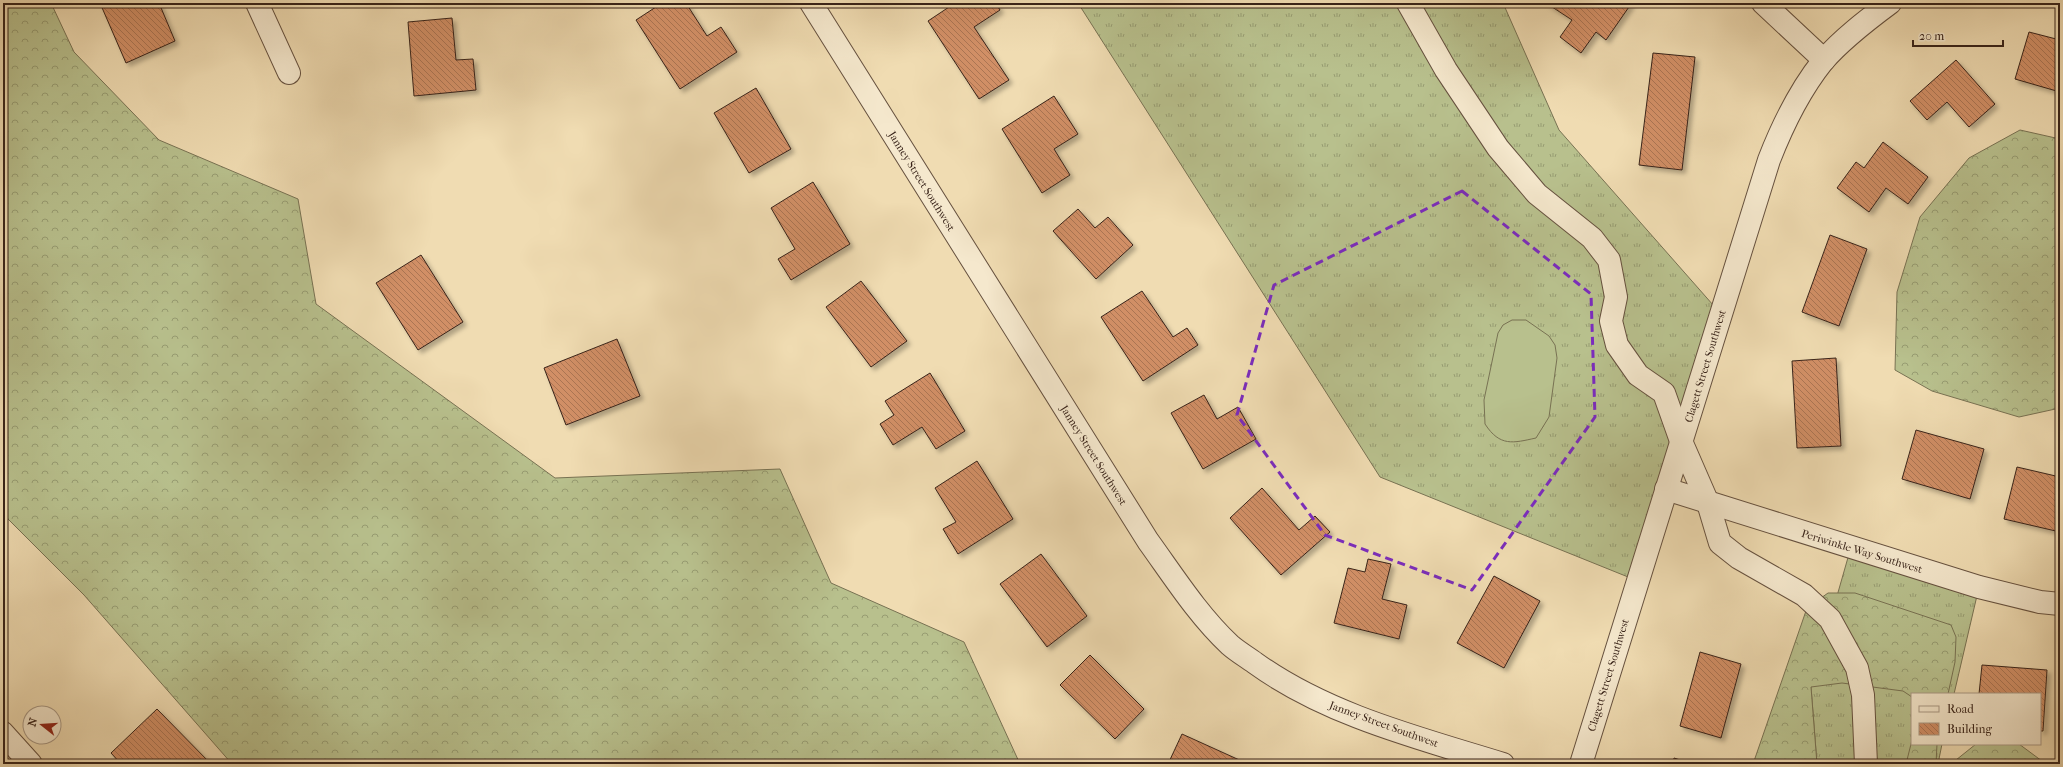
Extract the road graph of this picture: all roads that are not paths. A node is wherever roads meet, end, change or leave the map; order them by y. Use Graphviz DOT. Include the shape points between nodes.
graph roads {
  1 [pos="257,3"];
  2 [pos="811,3"];
  3 [pos="1408,3"];
  4 [pos="1763,3"];
  5 [pos="1890,3"];
  6 [pos="1824,60"];
  7 [pos="289,73"];
  8 [pos="1681,441"];
  9 [pos="1666,489"];
  10 [pos="1708,503"];
  11 [pos="2060,604"];
  12 [pos="3,734"];
  13 [pos="31,764"];
  14 [pos="1503,764"];
  15 [pos="1580,764"];
  16 [pos="1866,764"];
  1 -- 7 [label="street"];
  2 -- 14 [label="street, Janney Street Southwest" via="1144,535 1199,611 1231,646 1277,679 1340,710"];
  3 -- 8 [label="street" via="1446,70 1498,148 1537,194 1592,238 1609,260 1616,297 1611,321 1617,345 1638,375 1664,393"];
  4 -- 6 [label="street"];
  5 -- 6 [label="street, Clagett Street Southwest"];
  6 -- 8 [label="street, Clagett Street Southwest" via="1783,124 1769,160"];
  8 -- 9 [label="street, Clagett Street Southwest"];
  8 -- 10 [label="street"];
  9 -- 10 [label="street, Periwinkle Way Southwest"];
  9 -- 15 [label="street, Clagett Street Southwest"];
  10 -- 11 [label="street, Periwinkle Way Southwest" via="1979,587 2040,602"];
  10 -- 16 [label="street" via="1720,544 1739,558 1804,595 1830,620 1857,668 1863,695"];
  12 -- 13 [label="street"];
}
